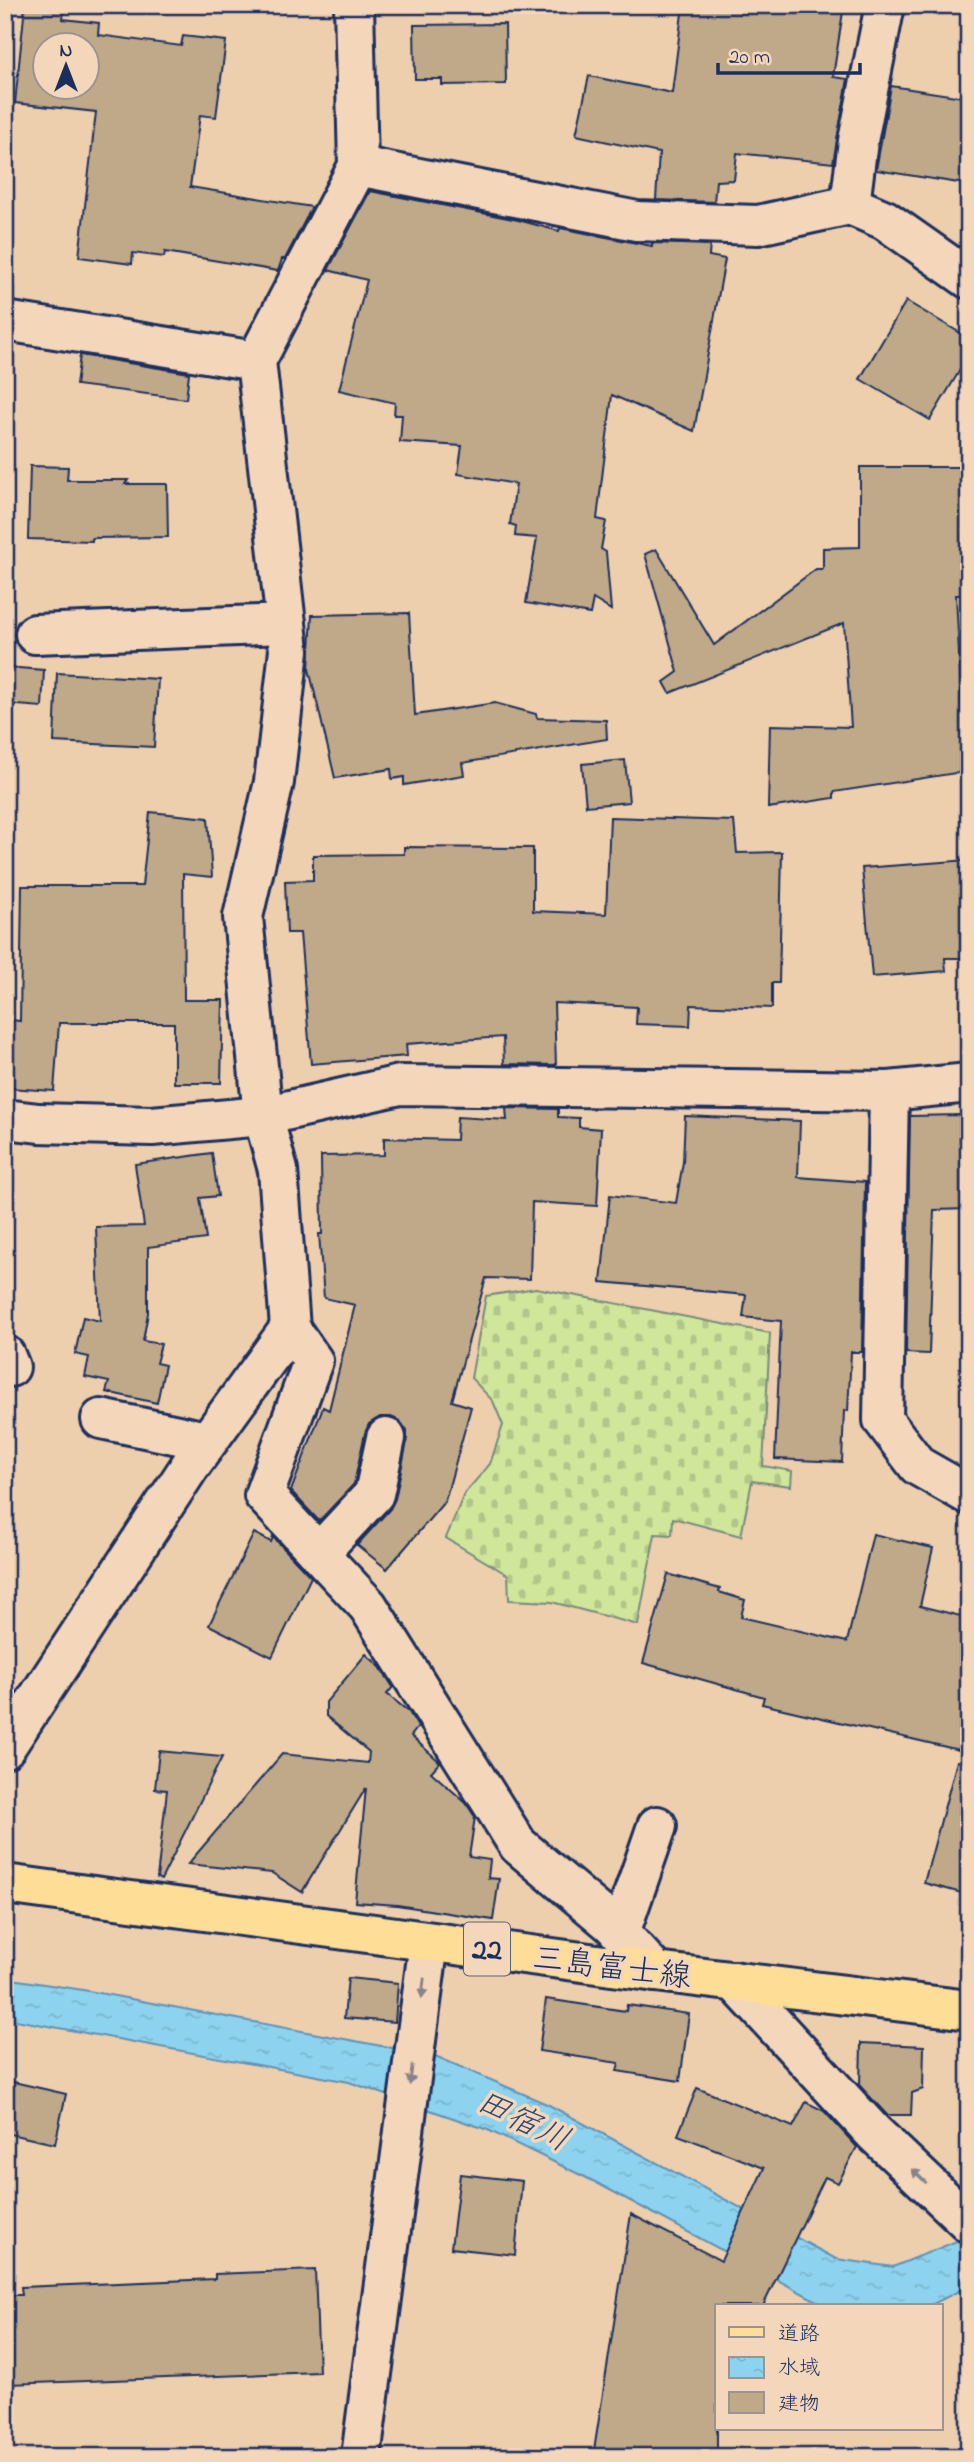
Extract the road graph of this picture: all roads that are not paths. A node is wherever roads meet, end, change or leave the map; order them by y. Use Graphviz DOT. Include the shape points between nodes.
graph roads {
  1 [pos="354,5"];
  2 [pos="885,5"];
  3 [pos="358,166"];
  4 [pos="850,205"];
  5 [pos="969,279"];
  6 [pos="5,321"];
  7 [pos="256,361"];
  8 [pos="286,624"];
  9 [pos="35,634"];
  10 [pos="969,1083"];
  11 [pos="889,1091"];
  12 [pos="263,1116"];
  13 [pos="5,1119"];
  14 [pos="290,1328"];
  15 [pos="101,1419"];
  16 [pos="386,1438"];
  17 [pos="207,1441"];
  18 [pos="969,1495"];
  19 [pos="319,1553"];
  20 [pos="5,1748"];
  21 [pos="657,1826"];
  22 [pos="5,1884"];
  23 [pos="620,1933"];
  24 [pos="429,1941"];
  25 [pos="656,1972"];
  26 [pos="734,1981"];
  27 [pos="969,2010"];
  28 [pos="969,2223"];
  29 [pos="362,2457"];
  1 -- 3 [label="street"];
  2 -- 4 [label="street"];
  3 -- 4 [label="street" via="638,221 758,225"];
  3 -- 7 [label="street"];
  4 -- 5 [label="street" via="885,220"];
  6 -- 7 [label="street"];
  7 -- 8 [label="street"];
  8 -- 9 [label="street"];
  8 -- 12 [label="street" via="289,650 274,782 243,917"];
  10 -- 11 [label="street"];
  11 -- 12 [label="street" via="400,1085"];
  11 -- 18 [label="street" via="883,1420 918,1466"];
  12 -- 13 [label="street" via="152,1126"];
  12 -- 14 [label="street" via="278,1170"];
  14 -- 17 [label="street"];
  14 -- 19 [label="street" via="313,1361 264,1495"];
  15 -- 17 [label="street"];
  16 -- 19 [label="street" via="374,1494"];
  17 -- 20 [label="street"];
  19 -- 23 [label="street" via="368,1606 518,1845"];
  21 -- 23 [label="street"];
  22 -- 24 [label="main road, 三島富士線 / 22"];
  23 -- 25 [label="street"];
  24 -- 25 [label="main road, 三島富士線 / 22"];
  24 -- 29 [label="street, one-way"];
  25 -- 26 [label="main road, 三島富士線 / 22"];
  26 -- 27 [label="main road, 三島富士線 / 22"];
  28 -- 26 [label="street, one-way" via="874,2133"];
}
